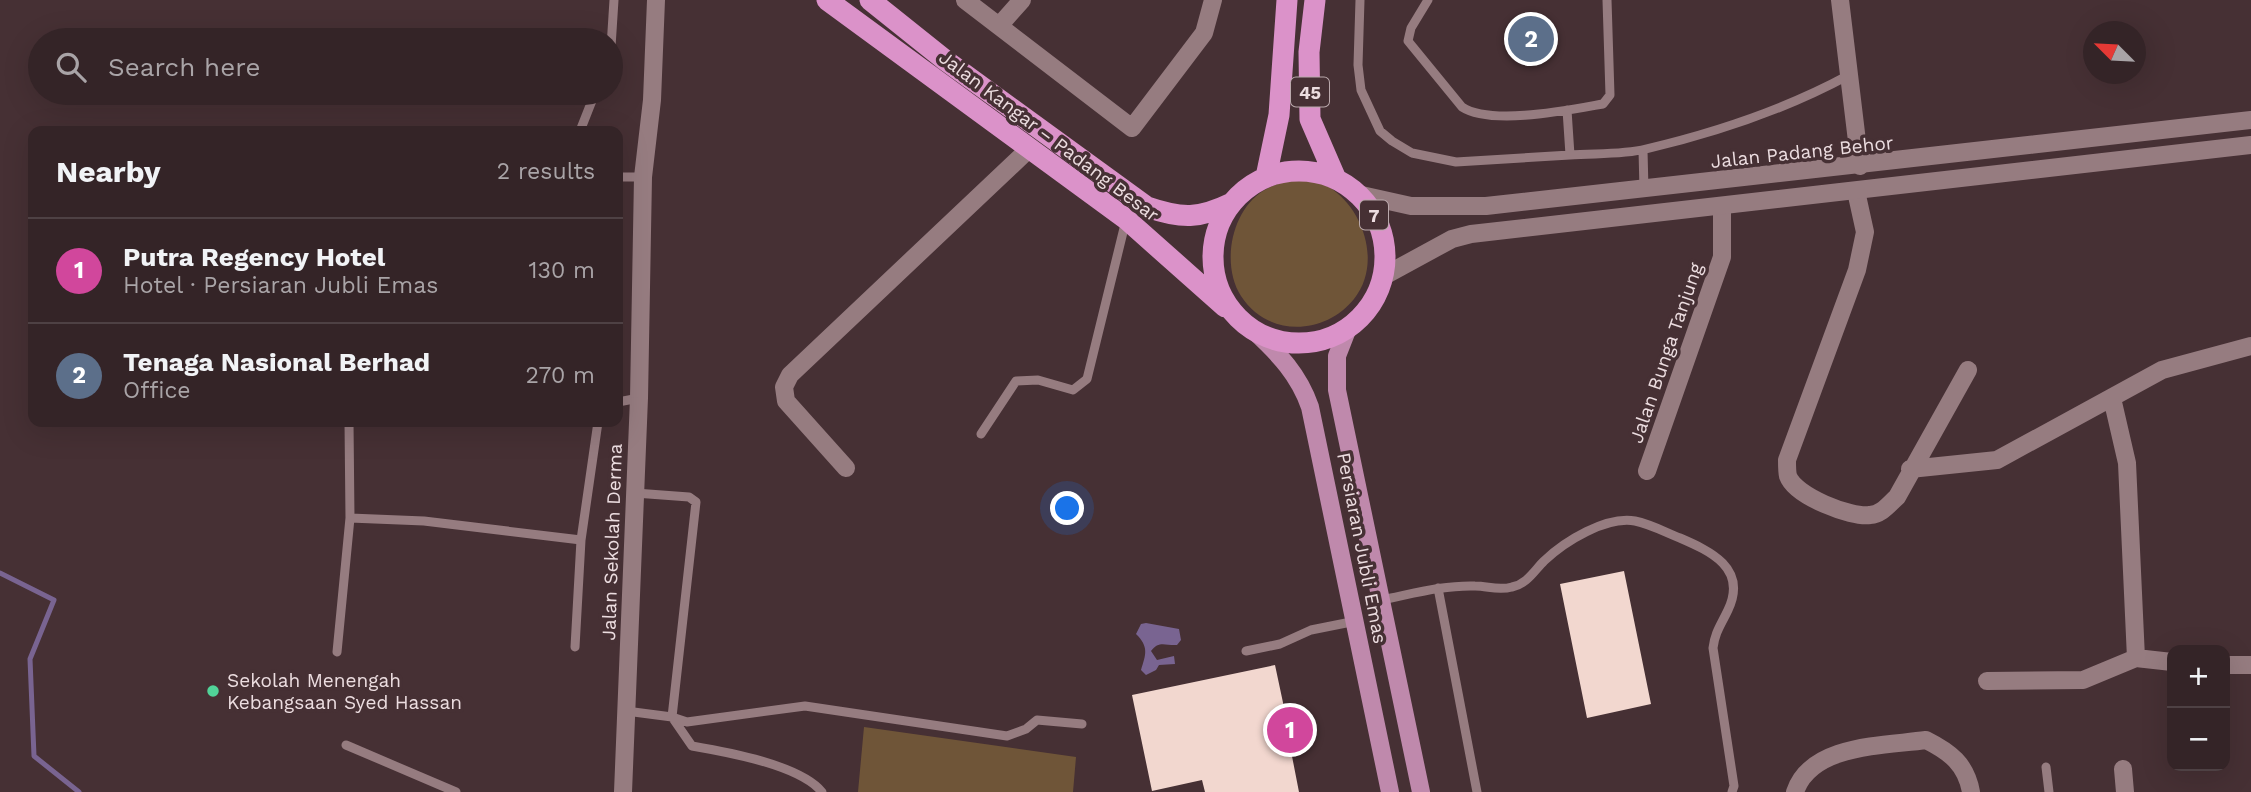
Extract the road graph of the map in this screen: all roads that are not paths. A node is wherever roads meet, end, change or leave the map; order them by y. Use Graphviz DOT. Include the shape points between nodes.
graph roads {
  1 [pos="614,0"];
  2 [pos="656,0"];
  3 [pos="827,0"];
  4 [pos="870,0"];
  5 [pos="965,0"];
  6 [pos="1022,0"];
  7 [pos="1213,0"];
  8 [pos="1287,0"];
  9 [pos="1315,0"];
  10 [pos="1360,0"];
  11 [pos="1428,0"];
  12 [pos="1607,0"];
  13 [pos="1840,0"];
  14 [pos="999,26"];
  15 [pos="612,28"];
  16 [pos="1849,75"];
  17 [pos="590,105"];
  18 [pos="1567,110"];
  19 [pos="2251,120"];
  20 [pos="582,126"];
  21 [pos="2251,145"];
  22 [pos="1030,148"];
  23 [pos="1643,150"];
  24 [pos="1570,155"];
  25 [pos="1860,166"];
  26 [pos="623,177"];
  27 [pos="643,177"];
  28 [pos="1266,177"];
  29 [pos="1336,179"];
  30 [pos="1644,191"];
  31 [pos="1857,191"];
  32 [pos="1357,194"];
  33 [pos="1234,202"];
  34 [pos="1722,206"];
  35 [pos="1126,219"];
  36 [pos="1382,277"];
  37 [pos="1237,317"];
  38 [pos="1348,328"];
  39 [pos="1254,331"];
  40 [pos="2251,346"];
  41 [pos="1968,370"];
  42 [pos="639,398"];
  43 [pos="2112,398"];
  44 [pos="623,401"];
  45 [pos="349,427"];
  46 [pos="597,427"];
  47 [pos="981,433"];
  48 [pos="846,468"];
  49 [pos="1910,470"];
  50 [pos="1647,471"];
  51 [pos="635,493"];
  52 [pos="350,518"];
  53 [pos="581,540"];
  54 [pos="1438,588"];
  55 [pos="1381,600"];
  56 [pos="1356,621"];
  57 [pos="575,647"];
  58 [pos="1247,651"];
  59 [pos="337,652"];
  60 [pos="2136,658"];
  61 [pos="2167,661"];
  62 [pos="2230,665"];
  63 [pos="2251,665"];
  64 [pos="1987,681"];
  65 [pos="626,711"];
  66 [pos="672,717"];
  67 [pos="1082,724"];
  68 [pos="346,746"];
  69 [pos="2046,767"];
  70 [pos="2123,769"];
  71 [pos="452,791"];
  72 [pos="623,792"];
  73 [pos="822,792"];
  74 [pos="1390,792"];
  75 [pos="1421,792"];
  76 [pos="1477,792"];
  77 [pos="1732,792"];
  78 [pos="1795,792"];
  79 [pos="1971,792"];
  80 [pos="2049,792"];
  81 [pos="2125,792"];
  1 -- 15 [label="lane"];
  2 -- 27 [label="street, Jalan Sekolah Derma"];
  3 -- 22 [label="highway, Jalan Kangar – Padang Besar / 7"];
  4 -- 33 [label="highway, Jalan Kangar – Padang Besar / 7" via="1147,207 1173,216 1207,215"];
  5 -- 14 [label="street"];
  6 -- 14 [label="street"];
  7 -- 14 [label="street" via="1204,33 1132,128"];
  8 -- 28 [label="highway, 45" via="1279,115"];
  9 -- 29 [label="highway, 45" via="1310,118"];
  10 -- 24 [label="lane" via="1361,90 1380,131 1392,141 1412,153 1457,162"];
  11 -- 18 [label="lane" via="1408,41 1462,107 1474,114 1494,115"];
  12 -- 18 [label="lane" via="1609,95 1603,104"];
  13 -- 16 [label="street"];
  16 -- 23 [label="lane" via="1722,127"];
  16 -- 25 [label="street"];
  17 -- 20 [label="lane"];
  18 -- 24 [label="lane"];
  19 -- 25 [label="street, Jalan Padang Behor"];
  21 -- 31 [label="street"];
  22 -- 35 [label="highway, Jalan Kangar – Padang Besar / 7"];
  22 -- 48 [label="street" via="790,375 784,387 786,401"];
  23 -- 24 [label="lane"];
  23 -- 30 [label="lane"];
  25 -- 30 [label="street, Jalan Padang Behor"];
  26 -- 27 [label="lane"];
  27 -- 42 [label="street, Jalan Sekolah Derma"];
  28 -- 29 [label="highway, 7" via="1302,171"];
  28 -- 33 [label="highway, 7"];
  29 -- 32 [label="highway, 7"];
  30 -- 32 [label="street, Jalan Padang Behor" via="1486,206 1411,206"];
  31 -- 34 [label="street"];
  31 -- 49 [label="street" via="1865,232 1857,270 1787,460 1788,477 1804,494 1824,504 1868,516 1882,512 1896,497"];
  32 -- 36 [label="highway, 7" via="1381,232"];
  33 -- 37 [label="highway, 7" via="1216,233 1213,256 1223,299"];
  34 -- 36 [label="street" via="1471,234 1452,239"];
  34 -- 50 [label="street, Jalan Bunga Tanjung" via="1722,257"];
  35 -- 37 [label="highway, Jalan Kangar – Padang Besar / 7"];
  35 -- 47 [label="lane" via="1087,379 1073,390 1038,380 1016,381"];
  36 -- 38 [label="highway, 7" via="1366,311"];
  37 -- 39 [label="highway, 7"];
  38 -- 39 [label="highway, 7" via="1301,344"];
  38 -- 55 [label="main road, Persiaran Jubli Emas / 7" via="1337,356 1337,390"];
  39 -- 56 [label="main road, Persiaran Jubli Emas / 7" via="1289,365 1304,389 1321,448"];
  40 -- 43 [label="street" via="2162,370"];
  41 -- 49 [label="street"];
  42 -- 44 [label="lane"];
  42 -- 51 [label="street, Jalan Sekolah Derma"];
  43 -- 49 [label="street" via="1997,460"];
  43 -- 60 [label="street" via="2127,463"];
  45 -- 52 [label="lane"];
  46 -- 53 [label="lane"];
  51 -- 65 [label="street, Jalan Sekolah Derma"];
  51 -- 66 [label="lane" via="689,497 696,502"];
  52 -- 53 [label="lane" via="424,520"];
  52 -- 59 [label="lane"];
  53 -- 57 [label="lane"];
  54 -- 55 [label="lane"];
  54 -- 76 [label="lane"];
  54 -- 77 [label="lane" via="1514,587 1565,545 1614,521 1643,524 1717,555 1732,576 1729,609 1714,631 1713,648"];
  55 -- 75 [label="main road, Persiaran Jubli Emas / 7"];
  56 -- 58 [label="lane"];
  56 -- 74 [label="main road, Persiaran Jubli Emas / 7"];
  60 -- 61 [label="street"];
  60 -- 64 [label="street" via="2083,680"];
  62 -- 63 [label="street"];
  65 -- 66 [label="lane"];
  65 -- 72 [label="street, Jalan Sekolah Derma"];
  66 -- 67 [label="lane" via="687,722 805,706 1007,736 1037,720"];
  66 -- 73 [label="lane" via="692,746 750,756 804,776"];
  68 -- 71 [label="lane"];
  69 -- 80 [label="lane"];
  70 -- 81 [label="street"];
  78 -- 79 [label="street" via="1819,763 1833,754 1926,740 1958,760 1968,775"];
}
